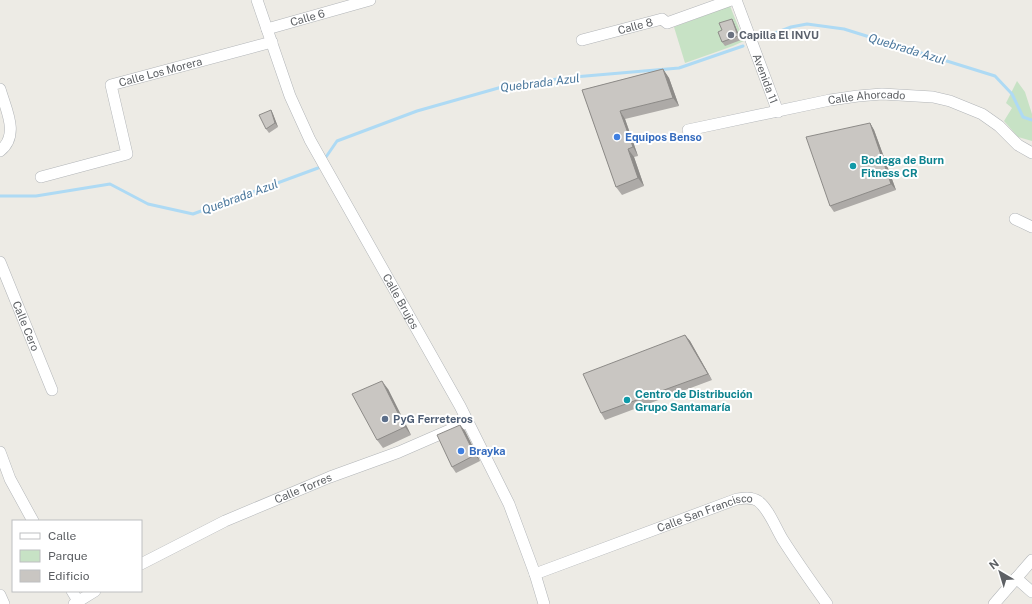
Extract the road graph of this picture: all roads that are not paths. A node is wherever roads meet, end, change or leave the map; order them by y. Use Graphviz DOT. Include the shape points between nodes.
graph roads {
  1 [pos="257,0"];
  2 [pos="370,0"];
  3 [pos="731,0"];
  4 [pos="736,0"];
  5 [pos="267,29"];
  6 [pos="582,40"];
  7 [pos="272,42"];
  8 [pos="0,89"];
  9 [pos="778,112"];
  10 [pos="688,130"];
  11 [pos="0,151"];
  12 [pos="1032,153"];
  13 [pos="40,177"];
  14 [pos="1015,219"];
  15 [pos="1032,226"];
  16 [pos="0,262"];
  17 [pos="52,390"];
  18 [pos="468,422"];
  19 [pos="0,452"];
  20 [pos="32,520"];
  21 [pos="1032,560"];
  22 [pos="142,563"];
  23 [pos="535,574"];
  24 [pos="1016,578"];
  25 [pos="72,592"];
  26 [pos="93,592"];
  27 [pos="1032,592"];
  28 [pos="0,595"];
  29 [pos="76,603"];
  30 [pos="4,604"];
  31 [pos="544,604"];
  32 [pos="827,604"];
  33 [pos="994,604"];
  1 -- 5 [label="street, Calle Brujos"];
  2 -- 5 [label="street, Calle 6"];
  3 -- 6 [label="street, Calle 8" via="667,23 662,19"];
  4 -- 9 [label="street, Avenida 11"];
  5 -- 7 [label="street, Calle Brujos"];
  7 -- 13 [label="street, Calle Los Morera" via="111,85 127,154"];
  7 -- 18 [label="street, Calle Brujos" via="290,96 310,140"];
  8 -- 11 [label="street" via="10,127 7,145"];
  9 -- 10 [label="street, Calle Ahorcado"];
  9 -- 12 [label="street, Calle Ahorcado" via="858,96 882,94 933,97 982,114 1018,145"];
  14 -- 15 [label="street"];
  16 -- 17 [label="street, Calle Cero"];
  18 -- 22 [label="street, Calle Torres" via="225,521"];
  18 -- 23 [label="street, Calle Brujos" via="509,504"];
  19 -- 20 [label="street" via="10,479"];
  21 -- 24 [label="street"];
  23 -- 31 [label="street, Calle Brujos"];
  23 -- 32 [label="street, Calle San Francisco" via="737,499 747,498 759,502 765,508 783,540"];
  24 -- 27 [label="street"];
  24 -- 33 [label="street"];
  25 -- 29 [label="street"];
  26 -- 29 [label="street"];
  28 -- 30 [label="street"];
}
